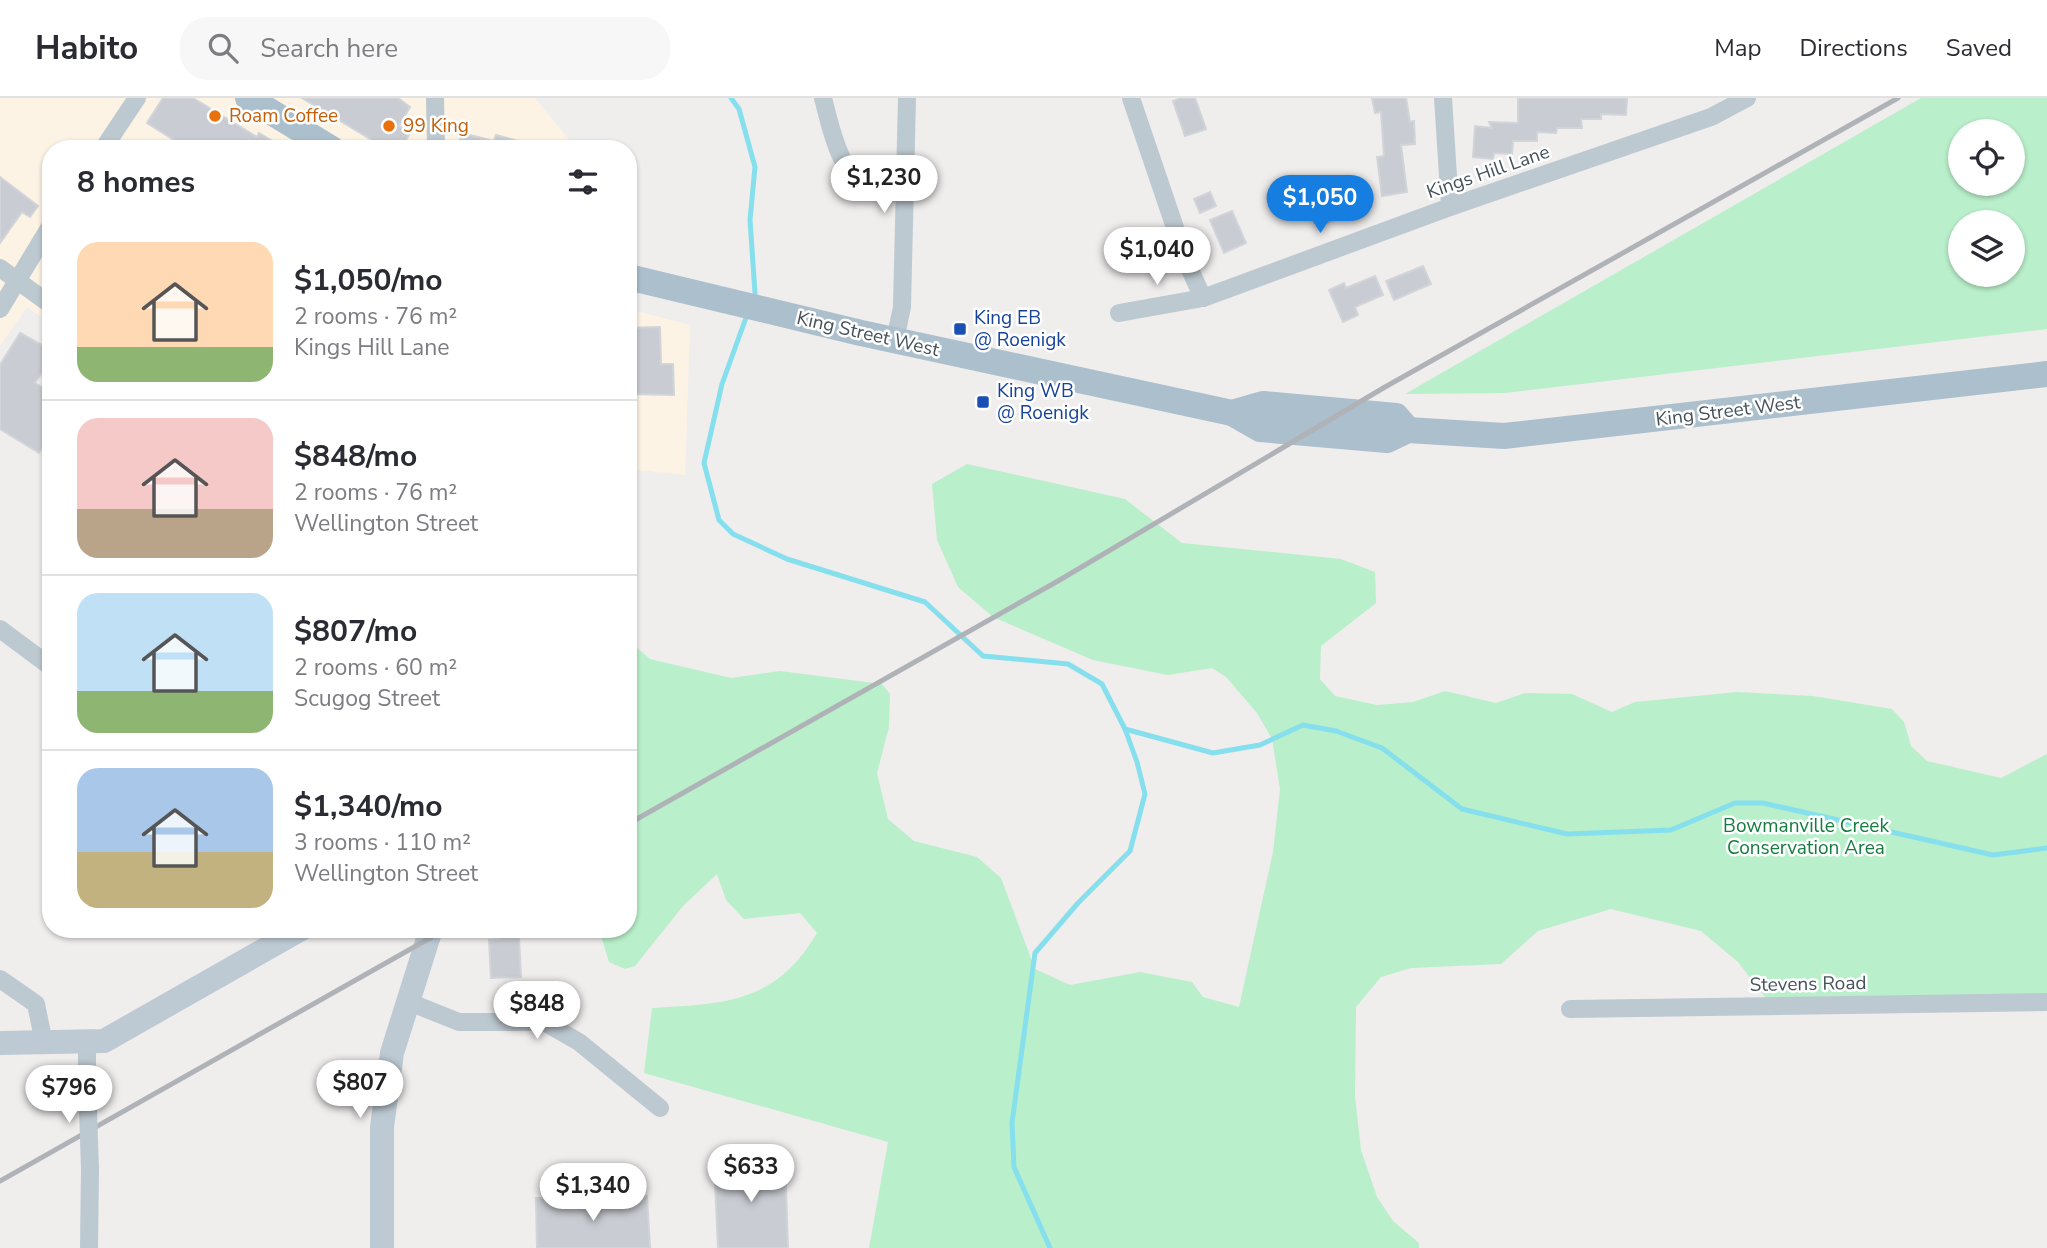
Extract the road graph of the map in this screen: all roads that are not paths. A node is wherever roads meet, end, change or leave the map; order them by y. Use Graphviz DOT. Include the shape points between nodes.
graph roads {
  1 [pos="137,98"];
  2 [pos="248,98"];
  3 [pos="435,98"];
  4 [pos="823,98"];
  5 [pos="907,98"];
  6 [pos="1131,98"];
  7 [pos="1443,98"];
  8 [pos="1747,98"];
  9 [pos="109,140"];
  10 [pos="317,140"];
  11 [pos="436,140"];
  12 [pos="903,193"];
  13 [pos="1450,207"];
  14 [pos="42,240"];
  15 [pos="0,268"];
  16 [pos="637,279"];
  17 [pos="17,281"];
  18 [pos="1203,298"];
  19 [pos="42,299"];
  20 [pos="0,309"];
  21 [pos="1119,313"];
  22 [pos="895,340"];
  23 [pos="2047,374"];
  24 [pos="0,629"];
  25 [pos="42,660"];
  26 [pos="285,938"];
  27 [pos="428,938"];
  28 [pos="0,979"];
  29 [pos="409,1002"];
  30 [pos="2047,1002"];
  31 [pos="1570,1009"];
  32 [pos="87,1042"];
  33 [pos="0,1043"];
  34 [pos="44,1043"];
  35 [pos="660,1108"];
  36 [pos="89,1248"];
  37 [pos="383,1248"];
  1 -- 9 [label="street"];
  2 -- 10 [label="main road"];
  3 -- 11 [label="street"];
  4 -- 12 [label="street" via="834,137 856,178 873,190"];
  5 -- 12 [label="street"];
  6 -- 18 [label="street"];
  7 -- 13 [label="street"];
  8 -- 13 [label="street, Kings Hill Lane" via="1711,117"];
  12 -- 22 [label="street" via="902,307"];
  13 -- 18 [label="street, Kings Hill Lane"];
  14 -- 17 [label="street"];
  15 -- 17 [label="street"];
  16 -- 22 [label="main road, King Street West"];
  17 -- 19 [label="street"];
  17 -- 20 [label="street"];
  18 -- 21 [label="street, Kings Hill Lane"];
  22 -- 23 [label="main road, King Street West" via="1232,412 1259,429 1387,440 1408,430 1504,436"];
  24 -- 25 [label="street"];
  26 -- 32 [label="street" via="104,1041"];
  27 -- 29 [label="street"];
  28 -- 34 [label="street" via="36,1004"];
  29 -- 35 [label="street" via="459,1022 544,1022 579,1042"];
  29 -- 37 [label="street" via="392,1053 382,1128"];
  30 -- 31 [label="street, Stevens Road"];
  32 -- 34 [label="street"];
  32 -- 36 [label="street, bridge"];
  33 -- 34 [label="street"];
}
